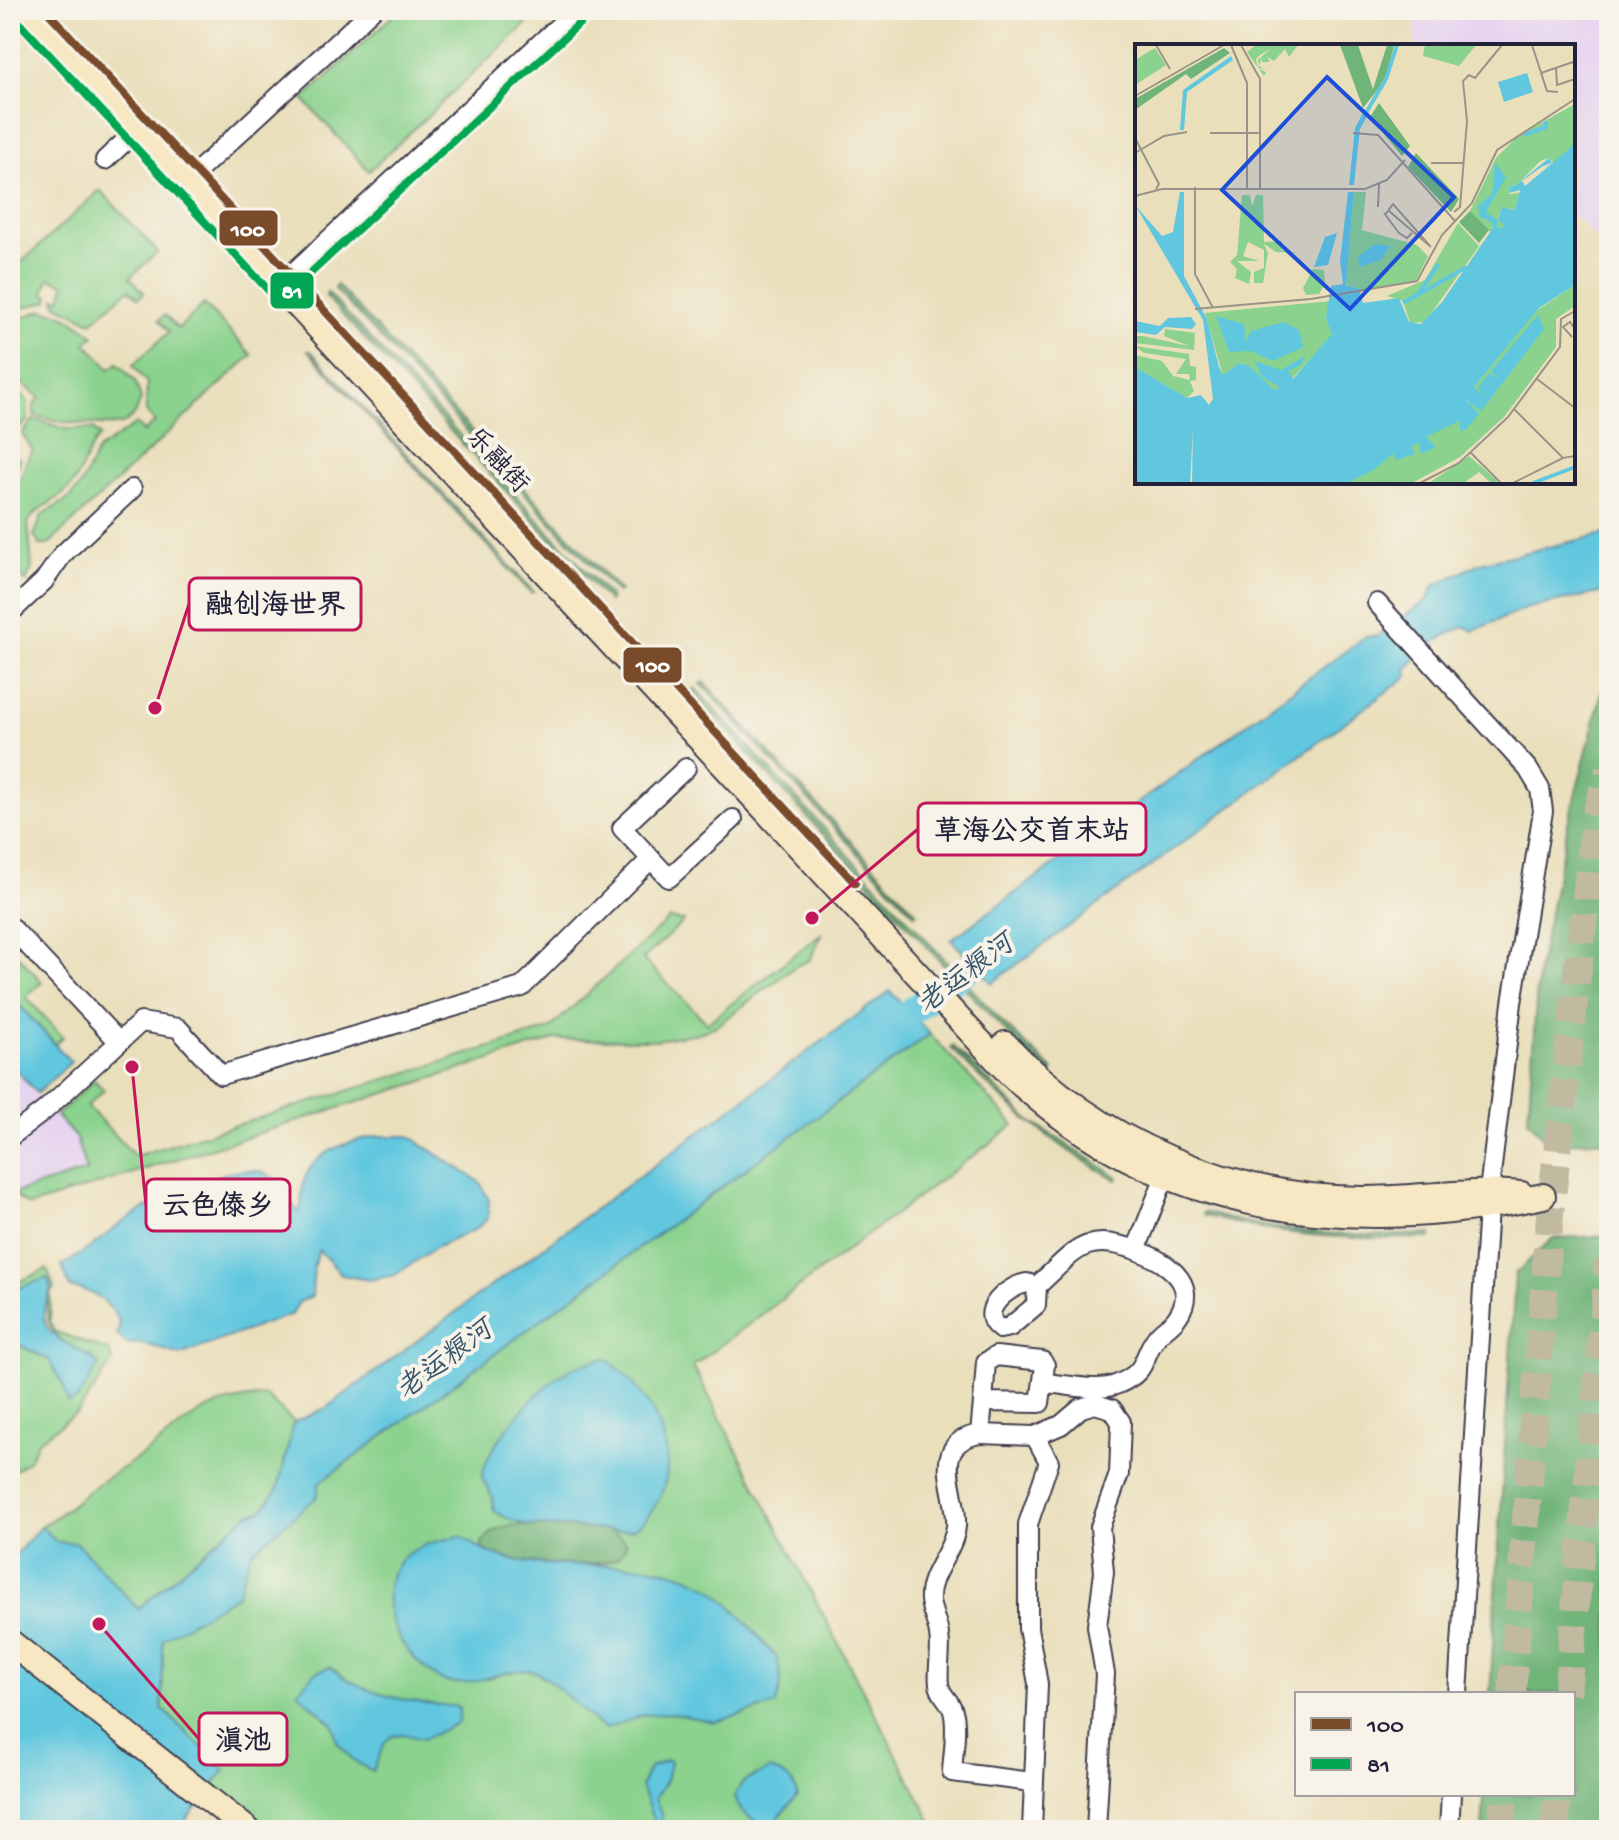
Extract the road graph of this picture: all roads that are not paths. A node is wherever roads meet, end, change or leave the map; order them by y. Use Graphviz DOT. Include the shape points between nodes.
graph roads {
  1 [pos="24,10"];
  2 [pos="46,10"];
  3 [pos="372,10"];
  4 [pos="576,10"];
  5 [pos="136,131"];
  6 [pos="105,160"];
  7 [pos="191,178"];
  8 [pos="285,280"];
  9 [pos="132,489"];
  10 [pos="1377,603"];
  11 [pos="10,613"];
  12 [pos="686,768"];
  13 [pos="733,819"];
  14 [pos="651,859"];
  15 [pos="10,926"];
  16 [pos="119,1042"];
  17 [pos="10,1137"];
  18 [pos="1169,1168"];
  19 [pos="1488,1200"];
  20 [pos="1136,1250"];
  21 [pos="1037,1286"];
  22 [pos="1044,1383"];
  23 [pos="983,1402"];
  24 [pos="980,1434"];
  25 [pos="1035,1436"];
  26 [pos="10,1642"];
  27 [pos="1458,1692"];
  28 [pos="1032,1782"];
  29 [pos="1451,1796"];
  30 [pos="248,1830"];
  31 [pos="1032,1830"];
  32 [pos="1096,1830"];
  33 [pos="1449,1830"];
  1 -- 5 [label="street, 乐融街"];
  2 -- 7 [label="street, 乐融街"];
  3 -- 7 [label="street"];
  4 -- 8 [label="street"];
  5 -- 6 [label="street"];
  5 -- 7 [label="street, 乐融街"];
  7 -- 8 [label="street, 乐融街"];
  8 -- 18 [label="street, 乐融街" via="970,1020 1065,1098"];
  9 -- 11 [label="street"];
  10 -- 19 [label="street" via="1528,769 1540,789 1543,811"];
  12 -- 14 [label="street" via="622,828"];
  13 -- 14 [label="street" via="669,878"];
  14 -- 16 [label="street" via="522,987 221,1075 178,1028 141,1022"];
  15 -- 16 [label="street"];
  16 -- 17 [label="street"];
  18 -- 19 [label="street, 乐融街" via="1331,1198"];
  18 -- 20 [label="street"];
  19 -- 27 [label="street"];
  20 -- 21 [label="street" via="1110,1240 1095,1241 1082,1246"];
  20 -- 22 [label="street" via="1163,1261 1179,1276 1185,1295 1180,1313 1156,1337 1142,1368 1117,1385"];
  22 -- 23 [label="street" via="1043,1399 1036,1405"];
  22 -- 23 [label="street" via="1045,1365 1038,1358 990,1357"];
  23 -- 24 [label="street"];
  24 -- 25 [label="street"];
  24 -- 28 [label="street" via="961,1442 950,1457 948,1485 956,1527 930,1599 940,1638 938,1681 953,1711 952,1772"];
  25 -- 28 [label="street" via="1049,1462 1028,1524 1028,1628 1038,1684"];
  25 -- 32 [label="street" via="1095,1404 1112,1409 1121,1422 1119,1474 1100,1527 1104,1572 1097,1626 1105,1674"];
  26 -- 30 [label="street"];
  28 -- 31 [label="street"];
  29 -- 33 [label="street"];
}
